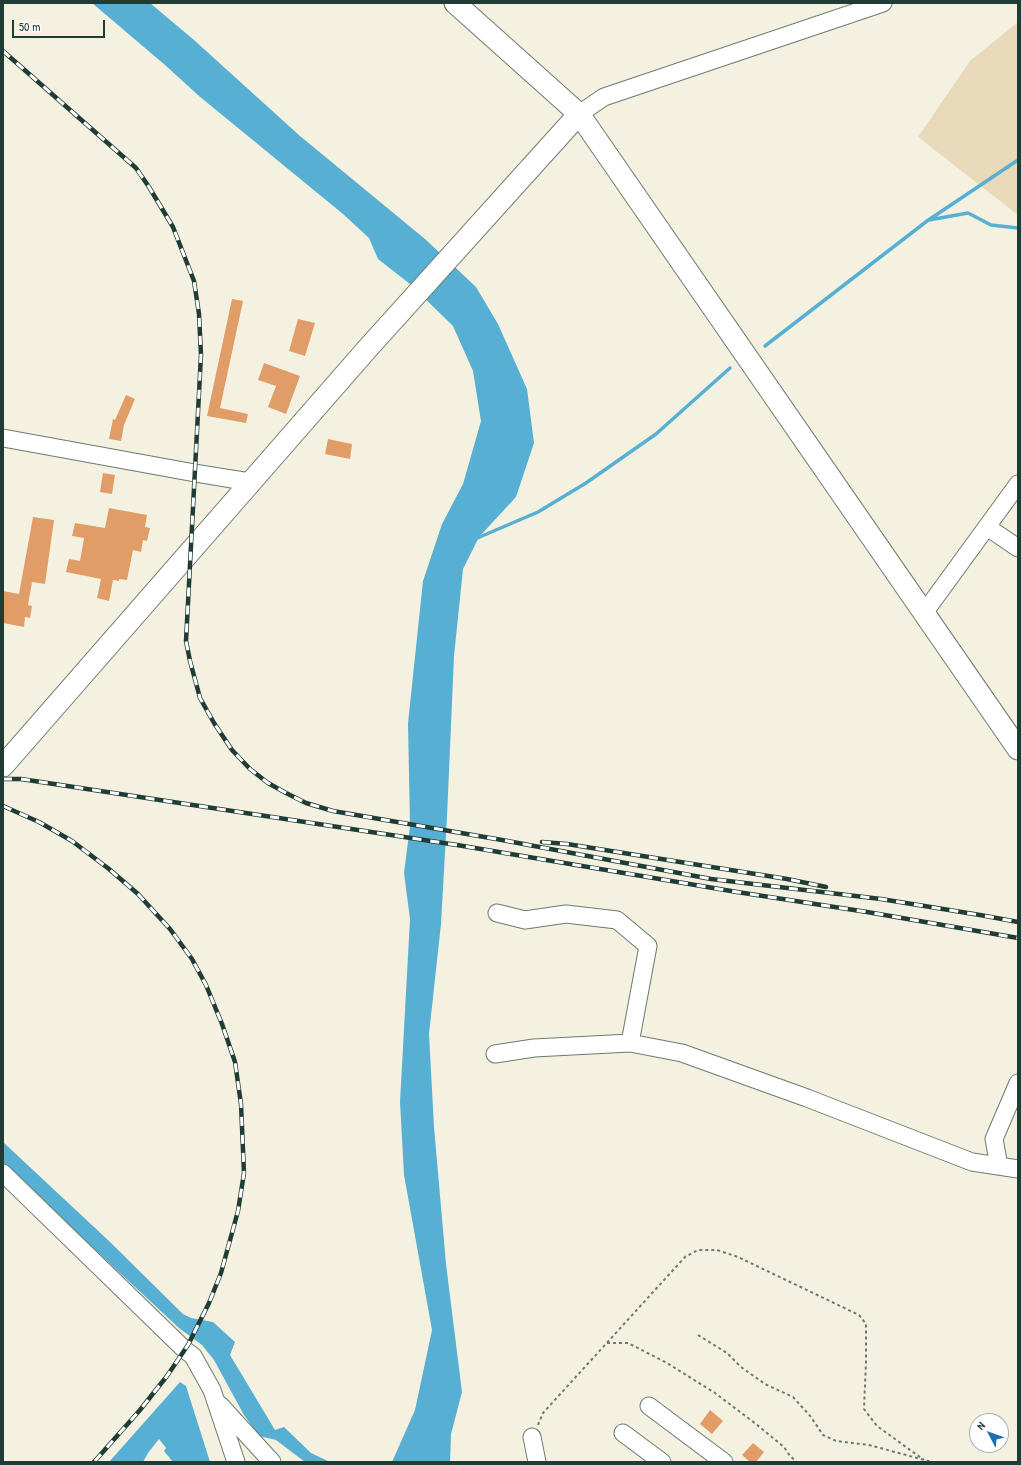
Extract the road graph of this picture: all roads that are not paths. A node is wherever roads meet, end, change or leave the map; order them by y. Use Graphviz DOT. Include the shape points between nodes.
graph roads {
  1 [pos="455,3"];
  2 [pos="883,3"];
  3 [pos="844,9"];
  4 [pos="579,114"];
  5 [pos="3,438"];
  6 [pos="250,482"];
  7 [pos="1018,484"];
  8 [pos="987,527"];
  9 [pos="1018,548"];
  10 [pos="924,613"];
  11 [pos="1018,749"];
  12 [pos="3,766"];
  13 [pos="497,913"];
  14 [pos="630,1044"];
  15 [pos="495,1054"];
  16 [pos="1018,1083"];
  17 [pos="999,1166"];
  18 [pos="1018,1169"];
  19 [pos="3,1173"];
  20 [pos="216,1401"];
  21 [pos="649,1406"];
  22 [pos="623,1433"];
  23 [pos="532,1437"];
  24 [pos="236,1462"];
  25 [pos="272,1462"];
  26 [pos="537,1462"];
  27 [pos="662,1462"];
  28 [pos="724,1462"];
  1 -- 4 [label="main road"];
  2 -- 3 [label="street"];
  3 -- 4 [label="street" via="604,97"];
  4 -- 6 [label="main road"];
  4 -- 10 [label="main road"];
  5 -- 6 [label="street"];
  6 -- 12 [label="main road"];
  7 -- 8 [label="street"];
  8 -- 9 [label="street"];
  8 -- 10 [label="street"];
  10 -- 11 [label="main road"];
  13 -- 14 [label="street" via="526,920 566,914 616,920 648,946"];
  14 -- 15 [label="street" via="534,1048"];
  14 -- 17 [label="street" via="682,1053 972,1162"];
  16 -- 17 [label="street" via="994,1139"];
  17 -- 18 [label="street"];
  19 -- 20 [label="street" via="193,1356"];
  20 -- 24 [label="street"];
  20 -- 25 [label="street"];
  21 -- 28 [label="street"];
  22 -- 27 [label="street"];
  23 -- 26 [label="street"];
}
